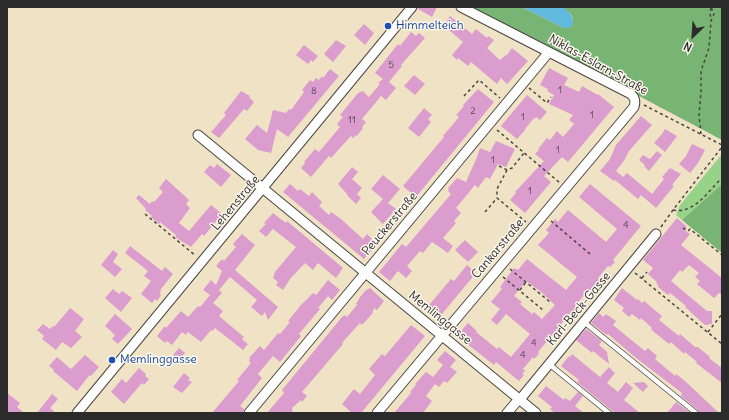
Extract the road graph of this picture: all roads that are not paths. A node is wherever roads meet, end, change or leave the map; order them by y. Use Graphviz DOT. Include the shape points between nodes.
graph roads {
  1 [pos="412,7"];
  2 [pos="461,7"];
  3 [pos="549,52"];
  4 [pos="635,100"];
  5 [pos="198,135"];
  6 [pos="263,188"];
  7 [pos="656,234"];
  8 [pos="365,273"];
  9 [pos="584,322"];
  10 [pos="442,336"];
  11 [pos="549,364"];
  12 [pos="518,399"];
  13 [pos="77,413"];
  14 [pos="249,413"];
  15 [pos="377,413"];
  16 [pos="507,413"];
  17 [pos="536,413"];
  18 [pos="609,413"];
  19 [pos="696,413"];
  1 -- 6 [label="street, Lehenstraße"];
  2 -- 3 [label="street, Niklas-Eslarn-Straße"];
  3 -- 4 [label="street, Niklas-Eslarn-Straße" via="631,94"];
  3 -- 8 [label="street, Peuckerstraße"];
  4 -- 10 [label="street, Cankarstraße" via="634,107"];
  5 -- 6 [label="street, Memlinggasse"];
  6 -- 8 [label="street, Memlinggasse"];
  6 -- 13 [label="street, Lehenstraße"];
  7 -- 9 [label="street, Karl-Beck-Gasse"];
  8 -- 10 [label="street, Memlinggasse"];
  8 -- 14 [label="street, Peuckerstraße"];
  9 -- 11 [label="street, Karl-Beck-Gasse"];
  9 -- 19 [label="lane"];
  10 -- 12 [label="street, Memlinggasse"];
  10 -- 15 [label="street, Cankarstraße"];
  11 -- 12 [label="street, Karl-Beck-Gasse"];
  11 -- 18 [label="lane"];
  12 -- 16 [label="street, Karl-Beck-Gasse"];
  12 -- 17 [label="street, Memlinggasse"];
}
